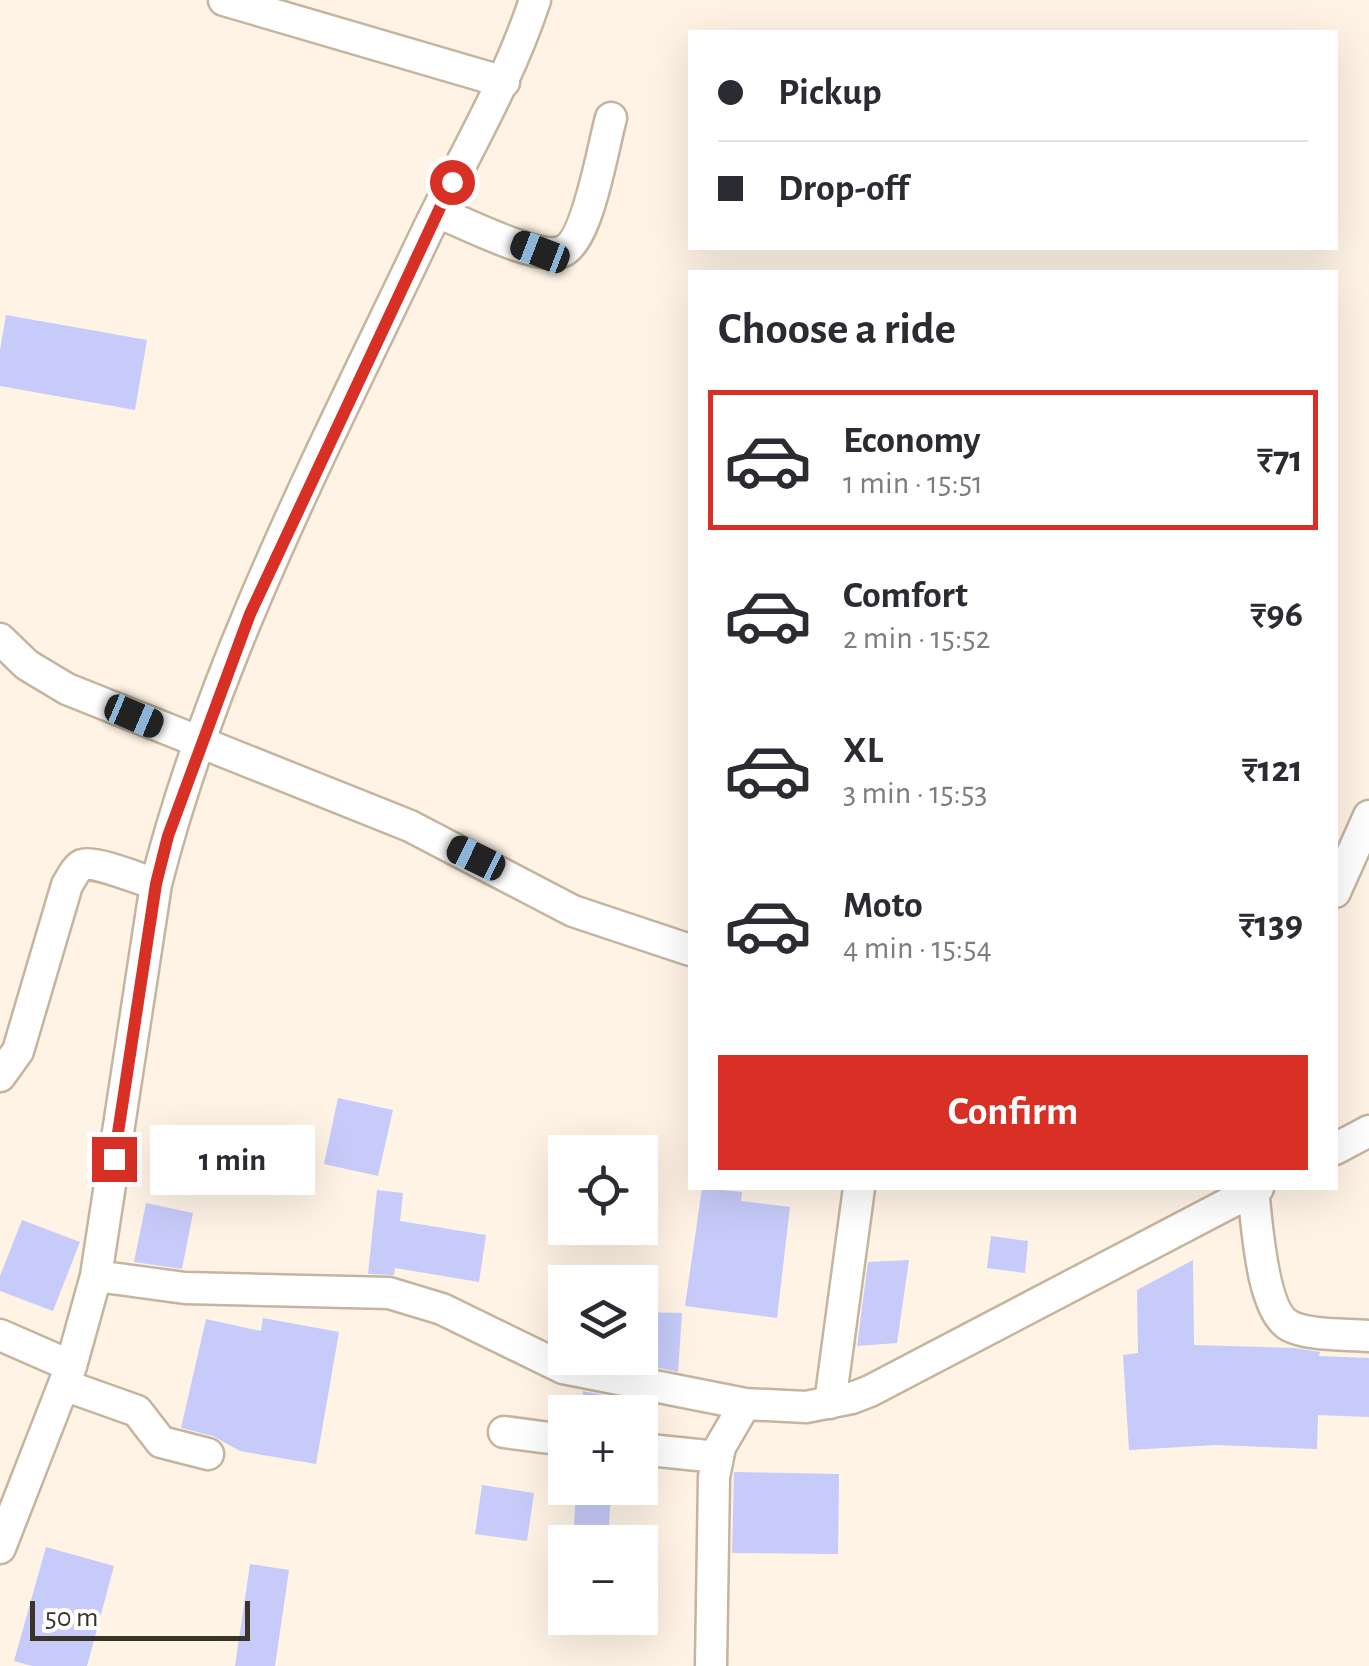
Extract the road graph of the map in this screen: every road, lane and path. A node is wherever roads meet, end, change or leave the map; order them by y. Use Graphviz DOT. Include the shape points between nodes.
graph roads {
  1 [pos="224,0"];
  2 [pos="535,0"];
  3 [pos="504,82"];
  4 [pos="610,118"];
  5 [pos="437,212"];
  6 [pos="0,638"];
  7 [pos="201,744"];
  8 [pos="1369,816"];
  9 [pos="156,884"];
  10 [pos="1338,885"];
  11 [pos="688,949"];
  12 [pos="0,1076"];
  13 [pos="859,1190"];
  14 [pos="1253,1190"];
  15 [pos="1255,1190"];
  16 [pos="96,1276"];
  17 [pos="0,1335"];
  18 [pos="1369,1336"];
  19 [pos="68,1375"];
  20 [pos="830,1403"];
  21 [pos="745,1404"];
  22 [pos="504,1432"];
  23 [pos="548,1438"];
  24 [pos="658,1451"];
  25 [pos="208,1454"];
  26 [pos="717,1457"];
  27 [pos="0,1548"];
  28 [pos="710,1666"];
  1 -- 3 [label="street"];
  2 -- 3 [label="street"];
  3 -- 5 [label="street"];
  4 -- 5 [label="street" via="582,226 574,244 560,252 540,252"];
  5 -- 7 [label="street" via="250,614"];
  6 -- 7 [label="street" via="67,689"];
  7 -- 9 [label="street"];
  7 -- 11 [label="street" via="410,826 572,911"];
  8 -- 10 [label="street"];
  9 -- 12 [label="street" via="92,864 75,872 18,1051"];
  9 -- 16 [label="street"];
  13 -- 20 [label="street"];
  14 -- 20 [label="street" via="870,1390"];
  15 -- 18 [label="street" via="1270,1300 1280,1319 1301,1330"];
  16 -- 19 [label="street"];
  16 -- 21 [label="street" via="185,1288 389,1292 442,1309 563,1368"];
  17 -- 19 [label="street"];
  19 -- 25 [label="street" via="136,1411 161,1442"];
  19 -- 27 [label="street"];
  20 -- 21 [label="street"];
  21 -- 26 [label="street"];
  22 -- 23 [label="street"];
  24 -- 26 [label="street"];
  26 -- 28 [label="street"];
}
